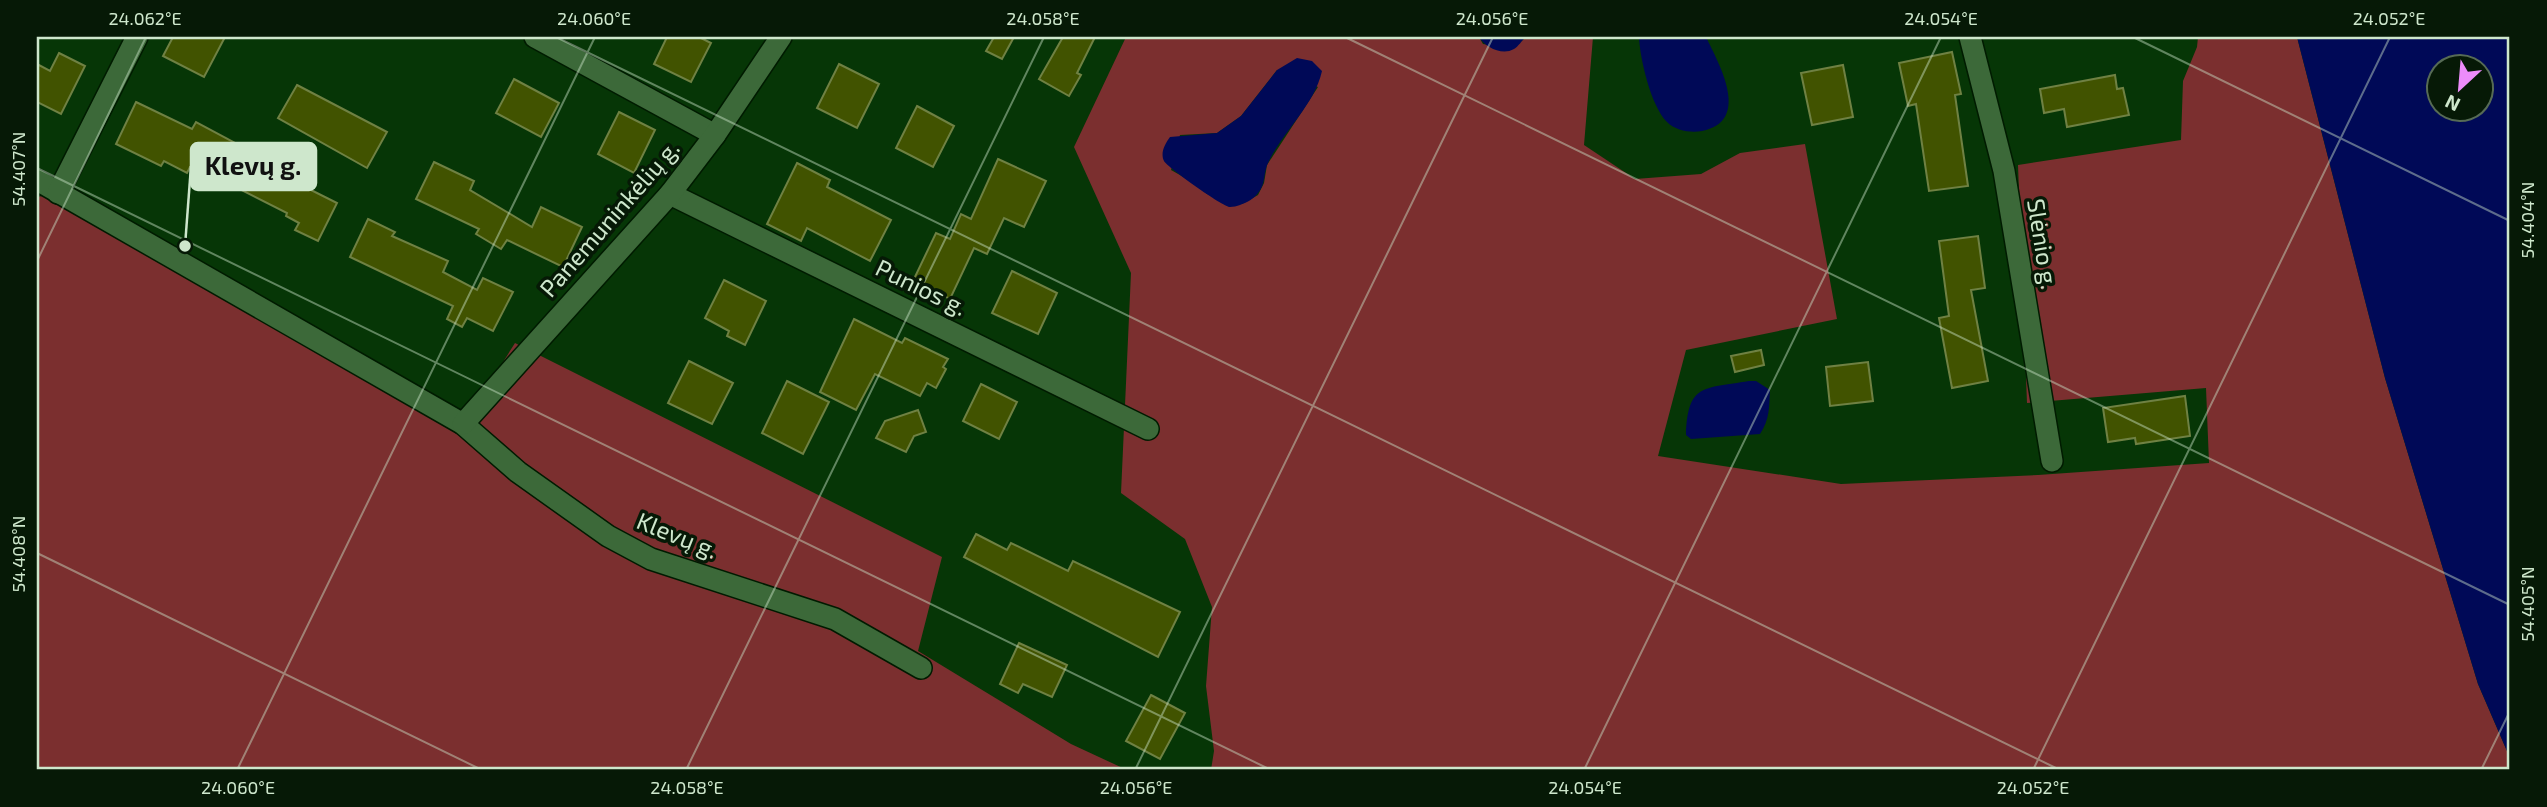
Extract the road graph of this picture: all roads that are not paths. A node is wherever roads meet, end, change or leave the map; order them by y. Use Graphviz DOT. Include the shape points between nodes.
graph roads {
  1 [pos="137,37"];
  2 [pos="535,37"];
  3 [pos="781,37"];
  4 [pos="1970,37"];
  5 [pos="715,135"];
  6 [pos="37,180"];
  7 [pos="58,193"];
  8 [pos="670,194"];
  9 [pos="463,424"];
  10 [pos="1148,429"];
  11 [pos="2052,461"];
  12 [pos="921,668"];
  1 -- 7 [label="street"];
  2 -- 5 [label="street"];
  3 -- 5 [label="street, Panemuninkėlių g."];
  4 -- 11 [label="street, Slėnio g." via="2004,171"];
  5 -- 8 [label="street, Panemuninkėlių g."];
  6 -- 7 [label="street, Klevų g."];
  7 -- 9 [label="street, Klevų g."];
  8 -- 9 [label="street, Panemuninkėlių g."];
  8 -- 10 [label="street, Punios g."];
  9 -- 12 [label="street, Klevų g." via="518,472 608,536 651,559 835,619"];
}
